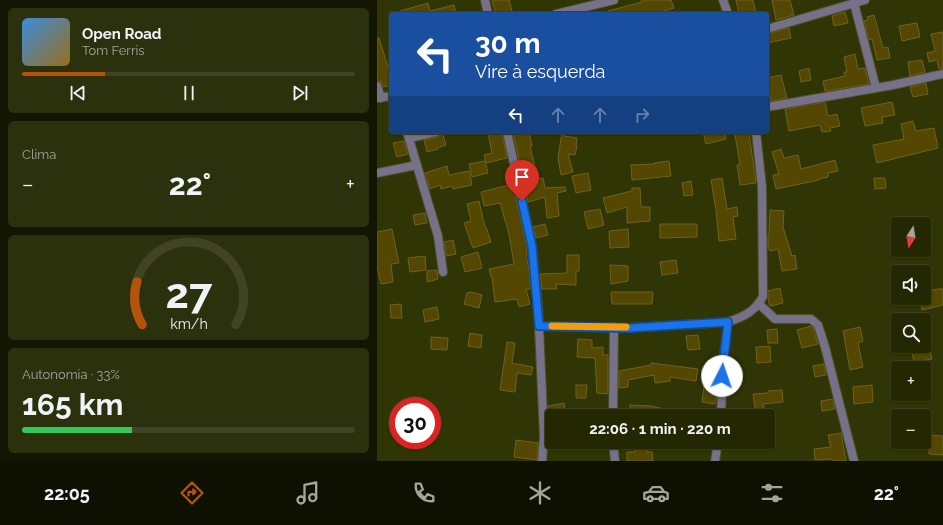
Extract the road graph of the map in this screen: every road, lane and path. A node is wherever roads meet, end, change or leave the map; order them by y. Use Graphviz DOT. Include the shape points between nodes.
graph roads {
  1 [pos="485,0"];
  2 [pos="614,0"];
  3 [pos="723,0"];
  4 [pos="865,0"];
  5 [pos="854,3"];
  6 [pos="488,12"];
  7 [pos="564,12"];
  8 [pos="727,12"];
  9 [pos="769,28"];
  10 [pos="943,74"];
  11 [pos="377,86"];
  12 [pos="876,88"];
  13 [pos="389,96"];
  14 [pos="379,98"];
  15 [pos="769,107"];
  16 [pos="507,134"];
  17 [pos="756,134"];
  18 [pos="408,135"];
  19 [pos="417,165"];
  20 [pos="377,173"];
  21 [pos="443,272"];
  22 [pos="759,304"];
  23 [pos="728,322"];
  24 [pos="539,326"];
  25 [pos="614,327"];
  26 [pos="613,409"];
  27 [pos="721,409"];
  28 [pos="543,428"];
  29 [pos="614,449"];
  30 [pos="717,449"];
  31 [pos="542,461"];
  32 [pos="615,461"];
  33 [pos="715,461"];
  34 [pos="854,461"];
  1 -- 6 [label="street"];
  2 -- 7 [label="street"];
  3 -- 8 [label="street"];
  4 -- 5 [label="street"];
  5 -- 9 [label="street"];
  5 -- 12 [label="street"];
  10 -- 12 [label="street"];
  11 -- 14 [label="street"];
  12 -- 15 [label="street"];
  13 -- 14 [label="street"];
  16 -- 24 [label="street" via="532,246"];
  17 -- 22 [label="street" via="762,187 763,296"];
  18 -- 19 [label="street"];
  19 -- 20 [label="street"];
  19 -- 21 [label="street" via="438,236"];
  22 -- 23 [label="street" via="751,312"];
  22 -- 34 [label="street" via="775,319 811,319 818,325"];
  23 -- 25 [label="street"];
  23 -- 27 [label="street"];
  24 -- 25 [label="street"];
  24 -- 28 [label="street"];
  25 -- 26 [label="street"];
  28 -- 31 [label="street"];
  29 -- 32 [label="street"];
  30 -- 33 [label="street"];
}
